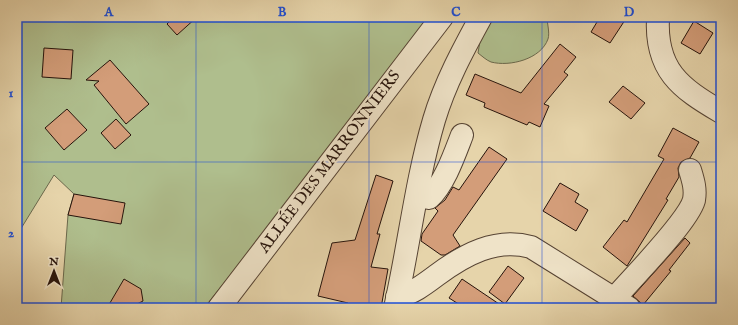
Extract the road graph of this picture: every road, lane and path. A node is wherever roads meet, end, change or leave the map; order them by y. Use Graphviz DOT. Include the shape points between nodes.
graph roads {
  1 [pos="442,17"];
  2 [pos="481,17"];
  3 [pos="658,17"];
  4 [pos="721,112"];
  5 [pos="462,135"];
  6 [pos="690,170"];
  7 [pos="416,196"];
  8 [pos="396,303"];
  9 [pos="622,303"];
  10 [pos="219,308"];
  1 -- 10 [label="street, ALLÉE DES MARRONNIERS"];
  2 -- 7 [label="street" via="440,102"];
  3 -- 4 [label="street" via="660,45 671,73 685,89"];
  5 -- 7 [label="street" via="453,160 434,193 429,198"];
  6 -- 9 [label="street" via="695,187 693,201"];
  7 -- 8 [label="street"];
  8 -- 9 [label="street" via="475,251 493,246 518,244 531,247"];
}
